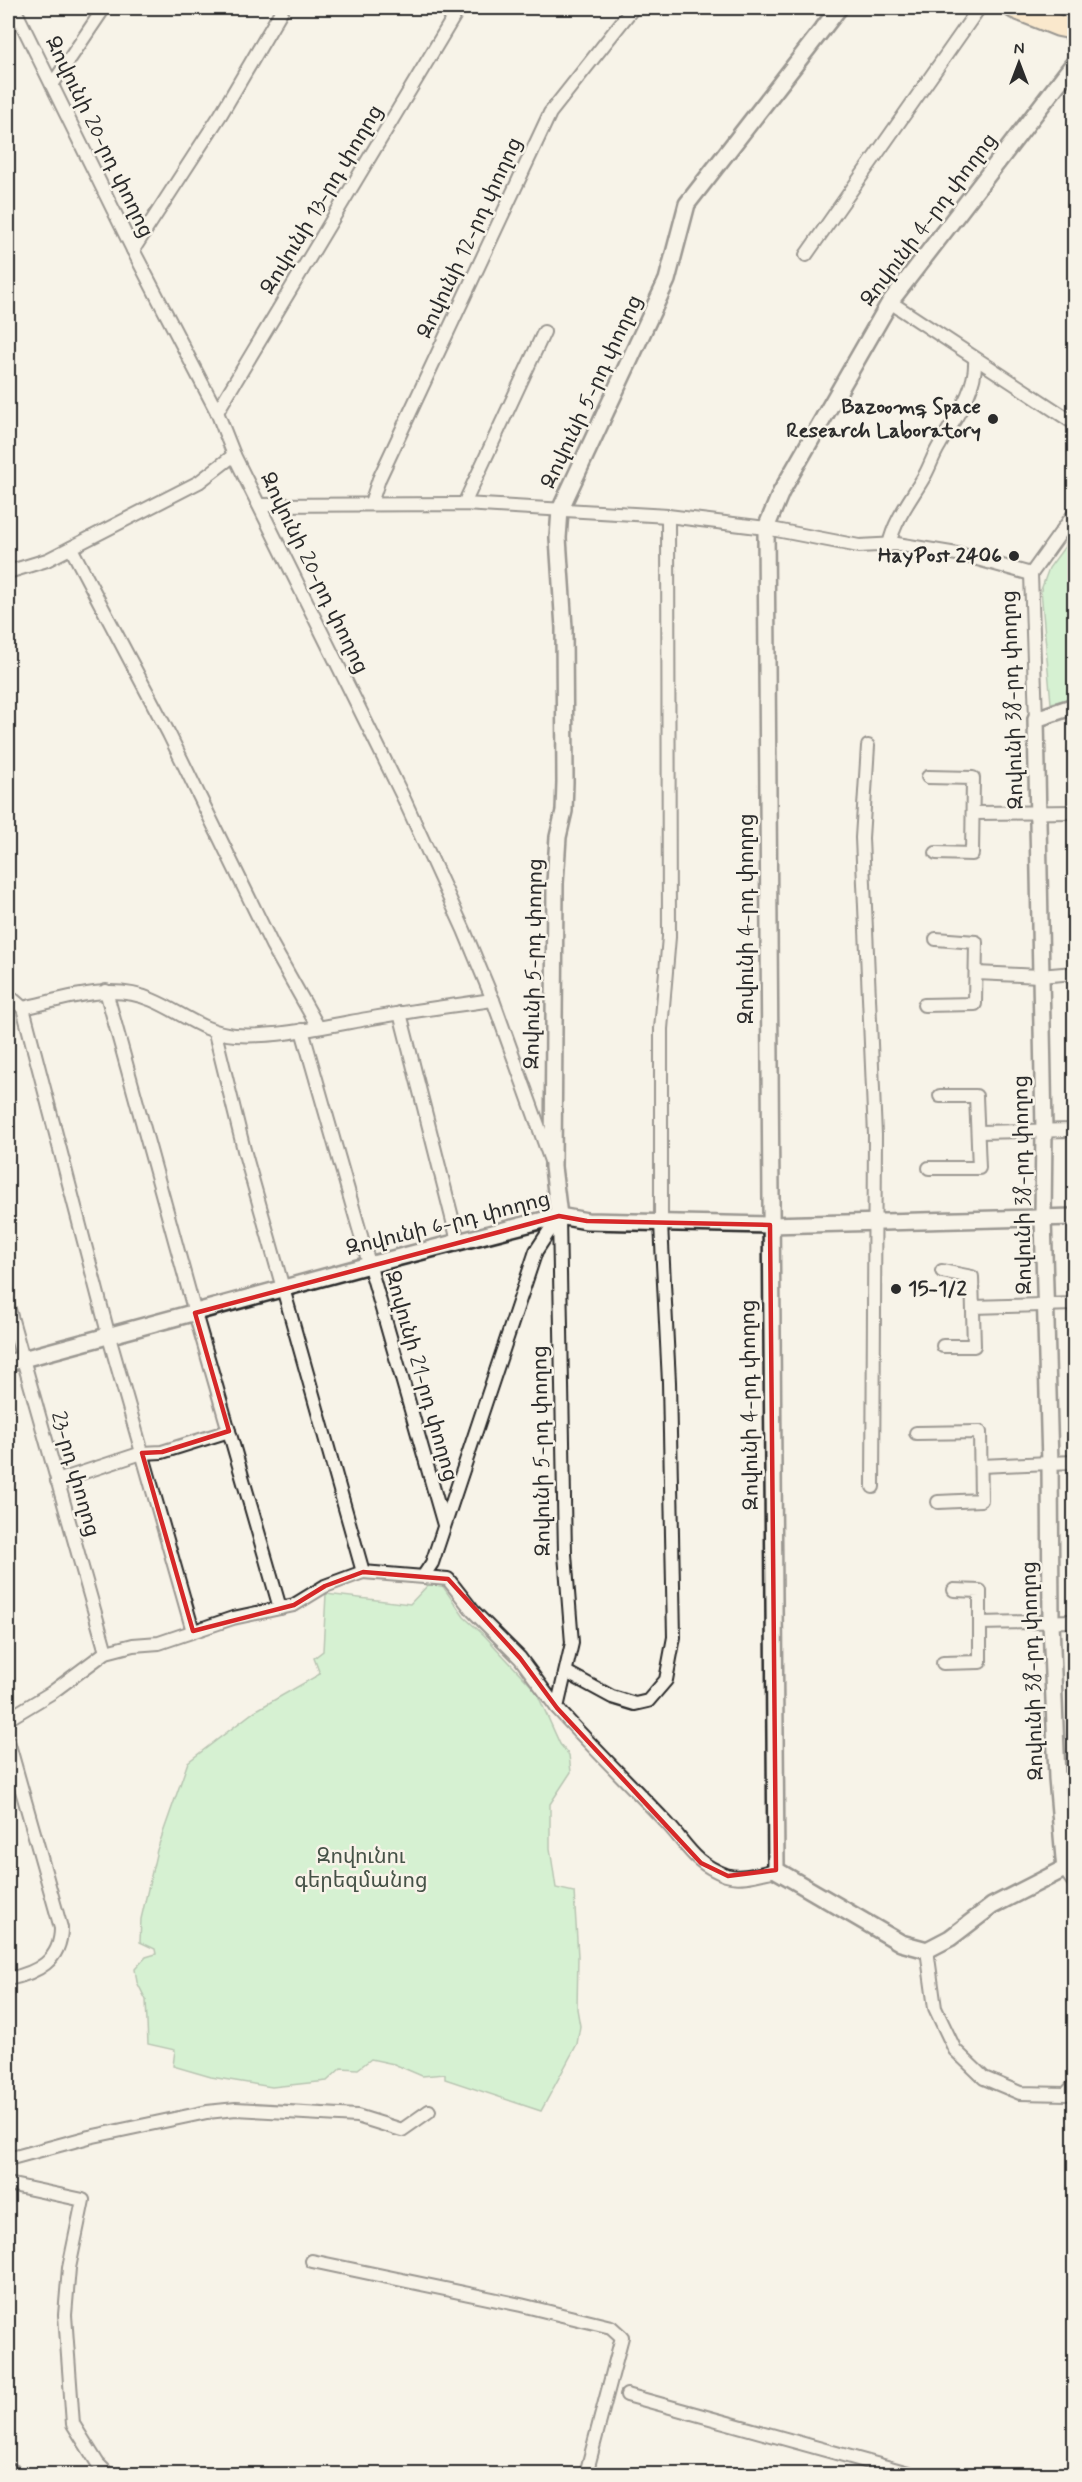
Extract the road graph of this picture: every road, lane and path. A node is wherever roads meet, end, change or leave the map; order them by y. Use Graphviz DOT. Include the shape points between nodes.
graph roads {
  1 [pos="14,8"];
  2 [pos="104,8"];
  3 [pos="283,8"];
  4 [pos="459,8"];
  5 [pos="633,8"];
  6 [pos="839,8"];
  7 [pos="979,8"];
  8 [pos="1014,8"];
  9 [pos="1074,29"];
  10 [pos="1074,63"];
  11 [pos="52,85"];
  12 [pos="133,250"];
  13 [pos="806,255"];
  14 [pos="890,303"];
  15 [pos="544,332"];
  16 [pos="975,358"];
  17 [pos="217,412"];
  18 [pos="1074,423"];
  19 [pos="234,455"];
  20 [pos="371,503"];
  21 [pos="464,504"];
  22 [pos="259,505"];
  23 [pos="560,510"];
  24 [pos="1074,514"];
  25 [pos="669,516"];
  26 [pos="766,528"];
  27 [pos="889,544"];
  28 [pos="71,548"];
  29 [pos="8,572"];
  30 [pos="1031,574"];
  31 [pos="1074,706"];
  32 [pos="1036,719"];
  33 [pos="868,746"];
  34 [pos="928,777"];
  35 [pos="973,813"];
  36 [pos="1038,813"];
  37 [pos="1074,813"];
  38 [pos="936,853"];
  39 [pos="936,939"];
  40 [pos="976,973"];
  41 [pos="1074,973"];
  42 [pos="1040,976"];
  43 [pos="106,990"];
  44 [pos="8,995"];
  45 [pos="493,1000"];
  46 [pos="924,1005"];
  47 [pos="23,1008"];
  48 [pos="400,1013"];
  49 [pos="318,1028"];
  50 [pos="302,1030"];
  51 [pos="215,1033"];
  52 [pos="940,1096"];
  53 [pos="1044,1130"];
  54 [pos="1074,1130"];
  55 [pos="978,1132"];
  56 [pos="553,1167"];
  57 [pos="929,1168"];
  58 [pos="559,1216"];
  59 [pos="1074,1217"];
  60 [pos="1043,1218"];
  61 [pos="875,1221"];
  62 [pos="661,1224"];
  63 [pos="770,1225"];
  64 [pos="458,1241"];
  65 [pos="369,1265"];
  66 [pos="942,1270"];
  67 [pos="282,1288"];
  68 [pos="1074,1304"];
  69 [pos="8,1306"];
  70 [pos="1046,1306"];
  71 [pos="973,1307"];
  72 [pos="195,1313"];
  73 [pos="109,1337"];
  74 [pos="943,1346"];
  75 [pos="15,1361"];
  76 [pos="229,1431"];
  77 [pos="916,1433"];
  78 [pos="142,1453"];
  79 [pos="1074,1462"];
  80 [pos="1050,1463"];
  81 [pos="981,1466"];
  82 [pos="57,1481"];
  83 [pos="873,1487"];
  84 [pos="938,1502"];
  85 [pos="444,1525"];
  86 [pos="363,1572"];
  87 [pos="424,1575"];
  88 [pos="954,1590"];
  89 [pos="280,1608"];
  90 [pos="1074,1621"];
  91 [pos="1051,1622"];
  92 [pos="980,1623"];
  93 [pos="193,1631"];
  94 [pos="106,1652"];
  95 [pos="943,1663"];
  96 [pos="566,1672"];
  97 [pos="557,1708"];
  98 [pos="8,1719"];
  99 [pos="8,1741"];
  100 [pos="1057,1778"];
  101 [pos="1074,1780"];
  102 [pos="1070,1867"];
  103 [pos="776,1870"];
  104 [pos="1074,1883"];
  105 [pos="927,1950"];
  106 [pos="8,1979"];
  107 [pos="1074,2085"];
  108 [pos="429,2111"];
  109 [pos="8,2159"];
  110 [pos="8,2184"];
  111 [pos="312,2261"];
  112 [pos="627,2395"];
  113 [pos="8,2471"];
  114 [pos="15,2475"];
  115 [pos="108,2475"];
  116 [pos="586,2475"];
  117 [pos="912,2475"];
  1 -- 11 [label="street, Զովունի 20-րդ փողոց"];
  2 -- 11 [label="street"];
  3 -- 12 [label="street" via="197,153"];
  4 -- 17 [label="street, Զովունի 13-րդ փողոց"];
  5 -- 20 [label="street, Զովունի 12-րդ փողոց" via="550,113"];
  6 -- 23 [label="street, Զովունի 5-րդ փողոց" via="687,204 667,280"];
  7 -- 13 [label="street"];
  8 -- 9 [label="main road"];
  10 -- 14 [label="street, Զովունի 4-րդ փողոց"];
  11 -- 12 [label="street, Զովունի 20-րդ փողոց"];
  12 -- 17 [label="street, Զովունի 20-րդ փողոց"];
  14 -- 16 [label="street"];
  14 -- 26 [label="street, Զովունի 4-րդ փողոց" via="780,492"];
  15 -- 21 [label="street"];
  16 -- 18 [label="street"];
  16 -- 27 [label="street" via="976,370 967,398 892,530"];
  17 -- 19 [label="street, Զովունի 20-րդ փողոց"];
  19 -- 22 [label="street, Զովունի 20-րդ փողոց"];
  19 -- 28 [label="street" via="199,482"];
  20 -- 21 [label="street"];
  20 -- 22 [label="street"];
  21 -- 23 [label="street"];
  22 -- 45 [label="street, Զովունի 20-րդ փողոց" via="404,799"];
  23 -- 25 [label="street"];
  23 -- 56 [label="street, Զովունի 5-րդ փողոց" via="565,782 555,883"];
  24 -- 30 [label="street, Զովունի 38-րդ փողոց"];
  25 -- 26 [label="street"];
  25 -- 62 [label="street" via="669,937 661,1029"];
  26 -- 27 [label="street" via="859,546"];
  26 -- 63 [label="street, Զովունի 4-րդ փողոց"];
  27 -- 30 [label="street" via="963,555"];
  28 -- 29 [label="street"];
  28 -- 49 [label="street"];
  30 -- 32 [label="street, Զովունի 38-րդ փողոց"];
  31 -- 32 [label="street"];
  32 -- 36 [label="street, Զովունի 38-րդ փողոց"];
  33 -- 61 [label="street" via="862,838"];
  34 -- 35 [label="street" via="973,778"];
  35 -- 36 [label="street"];
  35 -- 38 [label="street" via="972,854"];
  36 -- 37 [label="street"];
  36 -- 42 [label="street, Զովունի 38-րդ փողոց"];
  39 -- 40 [label="street" via="976,942"];
  40 -- 42 [label="street"];
  40 -- 46 [label="street" via="975,1004"];
  41 -- 42 [label="street"];
  42 -- 53 [label="street, Զովունի 38-րդ փողոց"];
  43 -- 47 [label="street"];
  43 -- 51 [label="street" via="151,999"];
  43 -- 72 [label="street"];
  44 -- 47 [label="street"];
  45 -- 48 [label="street"];
  45 -- 56 [label="street, Զովունի 20-րդ փողոց"];
  47 -- 73 [label="street"];
  48 -- 49 [label="street"];
  48 -- 64 [label="street"];
  49 -- 50 [label="street"];
  50 -- 51 [label="street" via="238,1036"];
  50 -- 65 [label="street, Զովունի 21-րդ փողոց"];
  51 -- 67 [label="street"];
  52 -- 55 [label="street" via="976,1096"];
  53 -- 54 [label="street"];
  53 -- 55 [label="street"];
  53 -- 60 [label="street, Զովունի 38-րդ փողոց"];
  55 -- 57 [label="street" via="979,1168"];
  56 -- 58 [label="street, Զովունի 5-րդ փողոց"];
  58 -- 62 [label="street, Զովունի 6-րդ փողոց"];
  58 -- 64 [label="street, Զովունի 6-րդ փողոց"];
  58 -- 85 [label="street" via="536,1251"];
  58 -- 96 [label="street, Զովունի 5-րդ փողոց" via="565,1554 572,1643"];
  59 -- 60 [label="street, Զովունի 6-րդ փողոց"];
  60 -- 61 [label="street, Զովունի 6-րդ փողոց"];
  60 -- 70 [label="street, Զովունի 38-րդ փողոց"];
  61 -- 63 [label="street, Զովունի 6-րդ փողոց"];
  61 -- 83 [label="street"];
  62 -- 63 [label="street, Զովունի 6-րդ փողոց"];
  62 -- 96 [label="street" via="674,1588 669,1671 657,1693 648,1701 635,1704 612,1697"];
  63 -- 103 [label="street, Զովունի 4-րդ փողոց"];
  64 -- 65 [label="street, Զովունի 6-րդ փողոց"];
  65 -- 67 [label="street, Զովունի 6-րդ փողոց"];
  65 -- 85 [label="street, Զովունի 21-րդ փողոց"];
  66 -- 71 [label="street" via="972,1277"];
  67 -- 72 [label="street, Զովունի 6-րդ փողոց"];
  67 -- 86 [label="street"];
  68 -- 70 [label="street"];
  69 -- 75 [label="street, 23-րդ փողոց"];
  70 -- 71 [label="street"];
  70 -- 80 [label="street, Զովունի 38-րդ փողոց"];
  71 -- 74 [label="street" via="974,1346"];
  72 -- 73 [label="street, Զովունի 6-րդ փողոց"];
  72 -- 76 [label="street"];
  73 -- 75 [label="street, Զովունի 6-րդ փողոց"];
  73 -- 78 [label="street"];
  75 -- 82 [label="street, 23-րդ փողոց"];
  76 -- 78 [label="street" via="162,1452"];
  76 -- 89 [label="street"];
  77 -- 81 [label="street" via="980,1432"];
  78 -- 82 [label="street"];
  78 -- 93 [label="street"];
  79 -- 80 [label="street"];
  80 -- 81 [label="street"];
  80 -- 91 [label="street, Զովունի 38-րդ փողոց"];
  81 -- 84 [label="street" via="981,1500"];
  82 -- 94 [label="street, 23-րդ փողոց"];
  85 -- 87 [label="street"];
  86 -- 87 [label="street"];
  86 -- 89 [label="street"];
  87 -- 97 [label="street" via="448,1579 473,1611 520,1658"];
  88 -- 92 [label="street" via="980,1591"];
  89 -- 93 [label="street"];
  90 -- 91 [label="street"];
  91 -- 92 [label="street"];
  91 -- 100 [label="street, Զովունի 38-րդ փողոց"];
  92 -- 95 [label="street" via="980,1662"];
  93 -- 94 [label="street" via="159,1643"];
  94 -- 98 [label="street"];
  96 -- 97 [label="street, Զովունի 5-րդ փողոց"];
  97 -- 103 [label="street" via="701,1863 728,1876"];
  99 -- 106 [label="street" via="61,1928 61,1942 52,1958 33,1971"];
  100 -- 101 [label="street"];
  100 -- 102 [label="street, Զովունի 38-րդ փողոց"];
  102 -- 104 [label="street"];
  102 -- 105 [label="street" via="992,1906"];
  103 -- 105 [label="street" via="901,1943"];
  105 -- 107 [label="street" via="935,2008 955,2050 984,2078 1020,2093 1066,2094"];
  108 -- 109 [label="street" via="402,2130 357,2116 236,2109 207,2112"];
  110 -- 115 [label="street" via="83,2200 69,2268 65,2315 73,2424"];
  111 -- 116 [label="street" via="611,2327 622,2337"];
  112 -- 117 [label="street"];
  113 -- 114 [label="street"];
}
